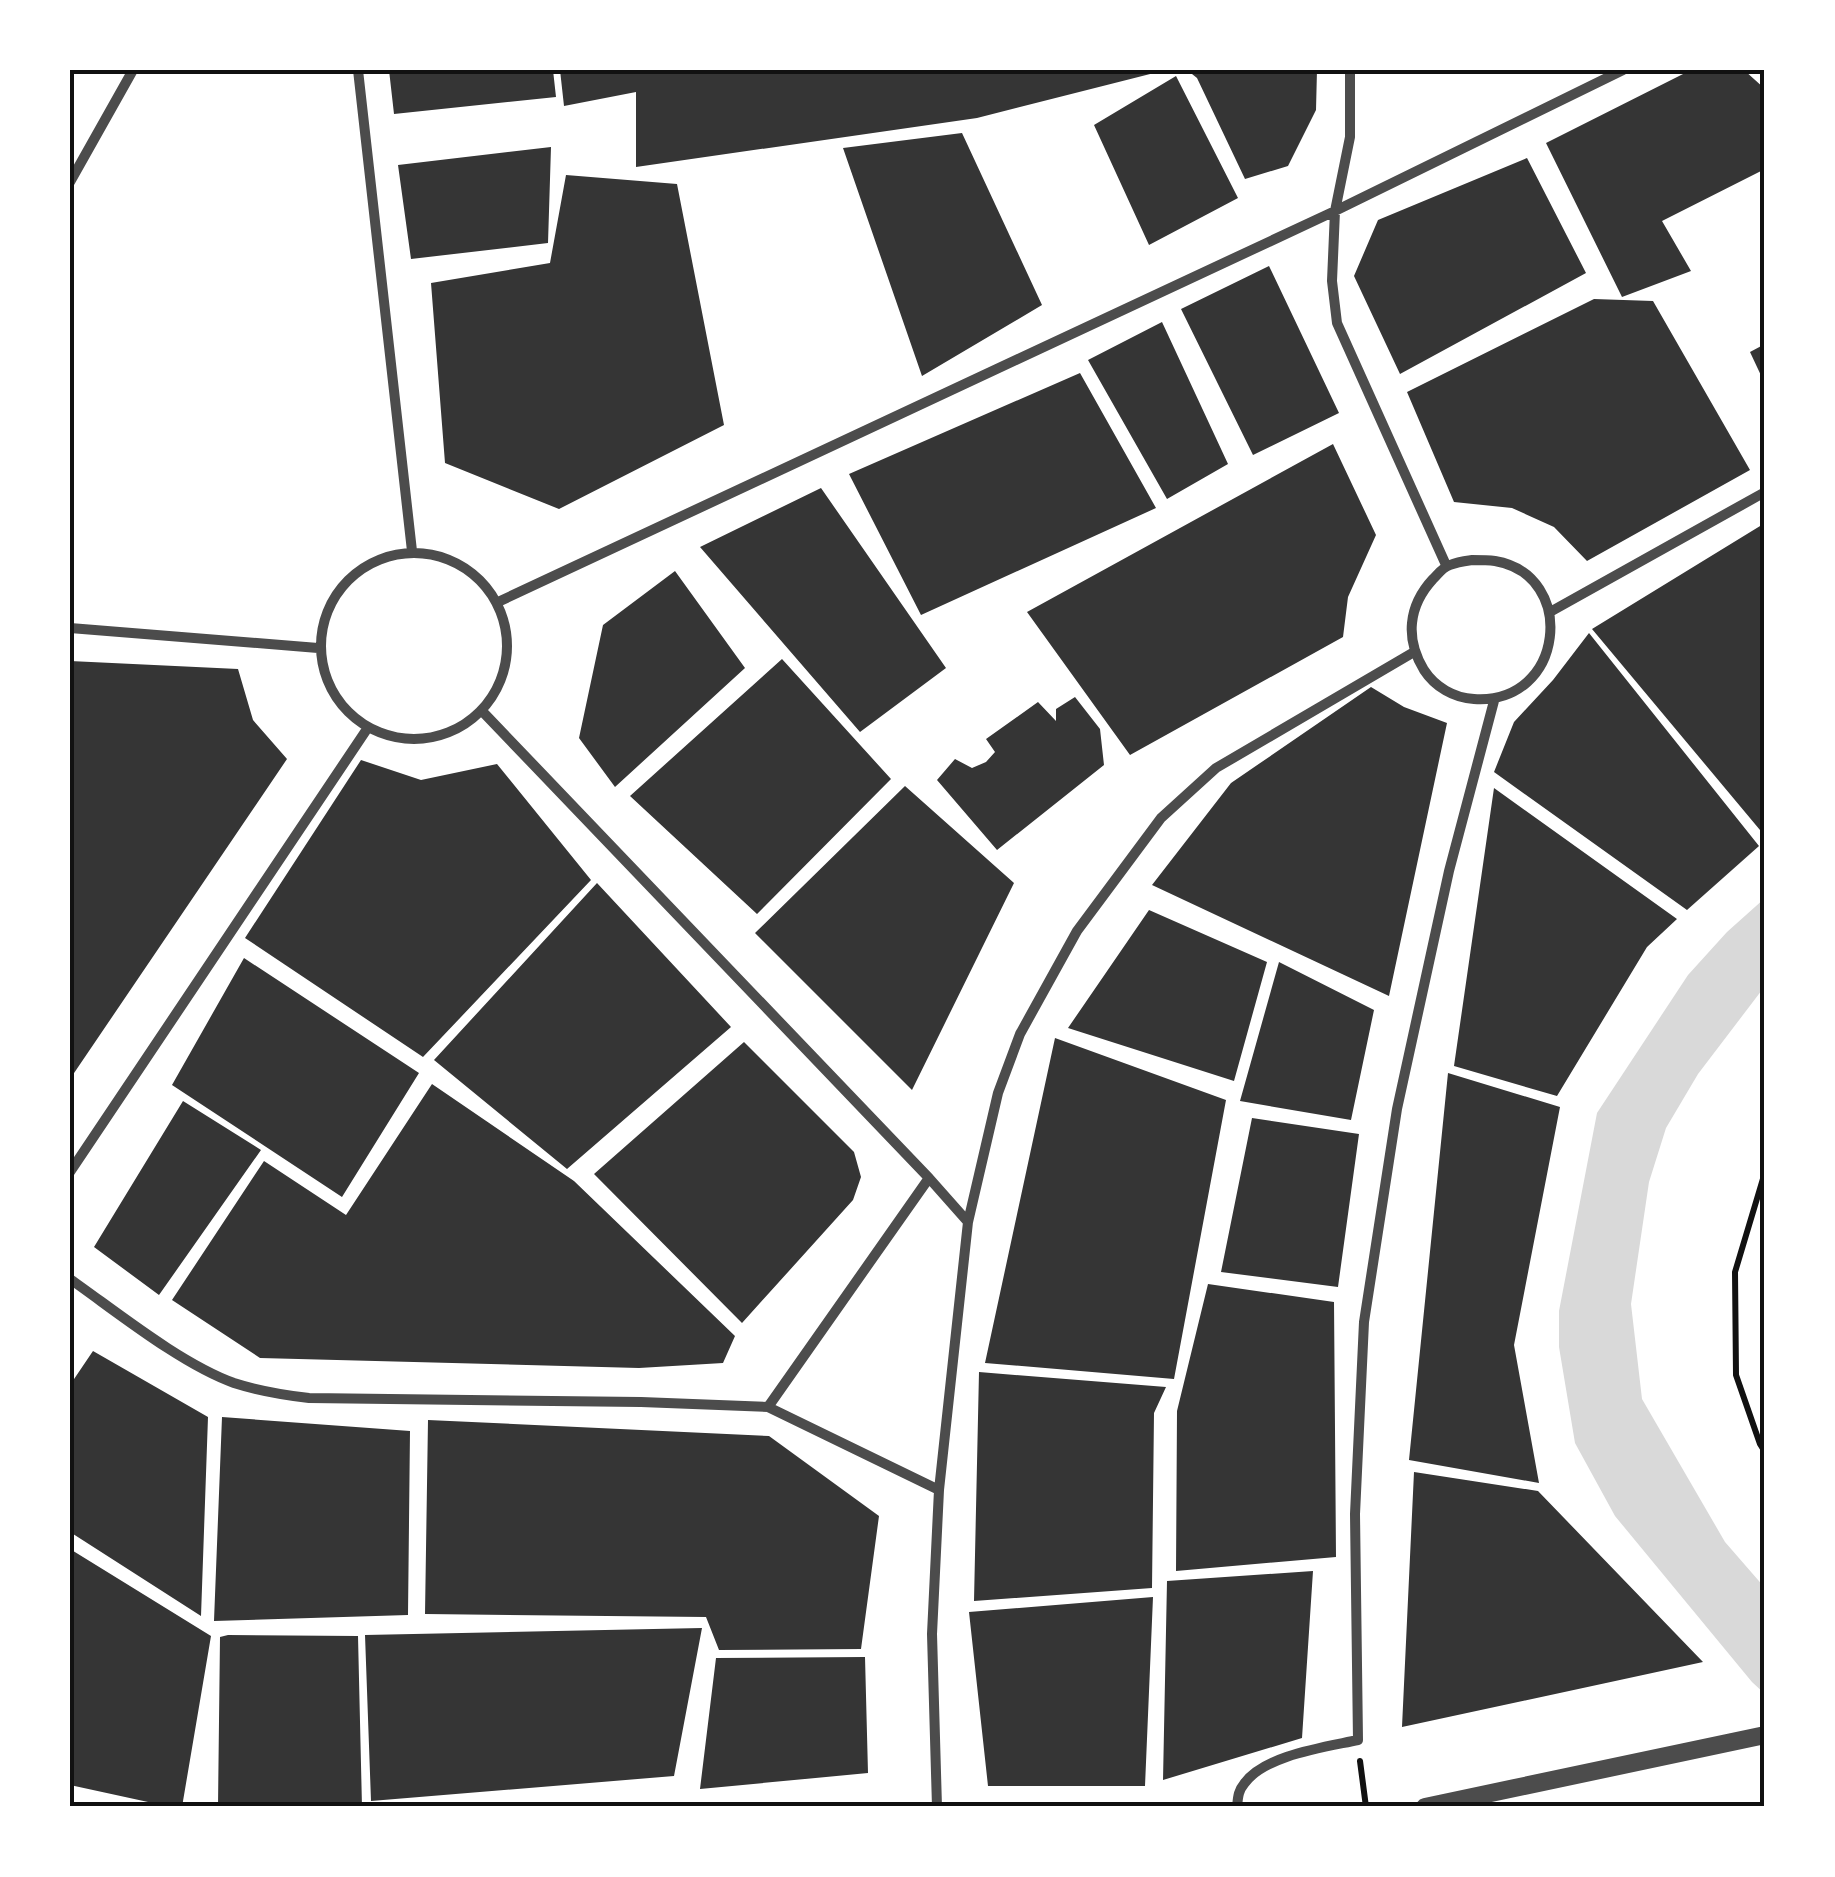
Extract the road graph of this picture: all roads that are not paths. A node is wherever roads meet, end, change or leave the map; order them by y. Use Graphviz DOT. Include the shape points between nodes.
graph roads {
  1 [pos="134,70"];
  2 [pos="358,70"];
  3 [pos="1350,70"];
  4 [pos="1623,70"];
  5 [pos="70,182"];
  6 [pos="1336,211"];
  7 [pos="1765,492"];
  8 [pos="412,551"];
  9 [pos="1446,565"];
  10 [pos="498,602"];
  11 [pos="1550,612"];
  12 [pos="70,628"];
  13 [pos="318,648"];
  14 [pos="1414,652"];
  15 [pos="1494,700"];
  16 [pos="482,712"];
  17 [pos="367,729"];
  18 [pos="70,1172"];
  19 [pos="929,1178"];
  20 [pos="968,1222"];
  21 [pos="70,1279"];
  22 [pos="768,1407"];
  23 [pos="939,1490"];
  24 [pos="1765,1735"];
  25 [pos="937,1807"];
  26 [pos="1237,1807"];
  27 [pos="1425,1807"];
  1 -- 5 [label="street"];
  2 -- 8 [label="street"];
  3 -- 6 [label="street" via="1350,137"];
  4 -- 6 [label="street"];
  6 -- 9 [label="street" via="1337,323"];
  6 -- 10 [label="street"];
  7 -- 11 [label="street"];
  8 -- 10 [label="street" via="446,557 476,574"];
  8 -- 13 [label="street" via="376,558 347,583 332,602"];
  9 -- 11 [label="street" via="1498,561 1539,589"];
  9 -- 14 [label="street" via="1424,589 1411,620"];
  10 -- 16 [label="street" via="508,640 502,678"];
  11 -- 15 [label="street" via="1550,651 1528,683"];
  12 -- 13 [label="street"];
  13 -- 17 [label="street" via="324,680"];
  14 -- 15 [label="street" via="1432,681 1460,698"];
  14 -- 20 [label="street" via="1216,768 1161,818 1077,931 1020,1034 998,1092"];
  15 -- 26 [label="street" via="1396,1110 1364,1322 1355,1514 1358,1740 1262,1768 1242,1785"];
  16 -- 17 [label="street" via="447,734 407,741"];
  16 -- 19 [label="street"];
  17 -- 18 [label="street"];
  19 -- 20 [label="street"];
  19 -- 22 [label="street"];
  20 -- 23 [label="street"];
  21 -- 22 [label="street" via="199,1366 270,1393"];
  22 -- 23 [label="street"];
  23 -- 25 [label="street" via="932,1634"];
  24 -- 27 [label="street"];
}
